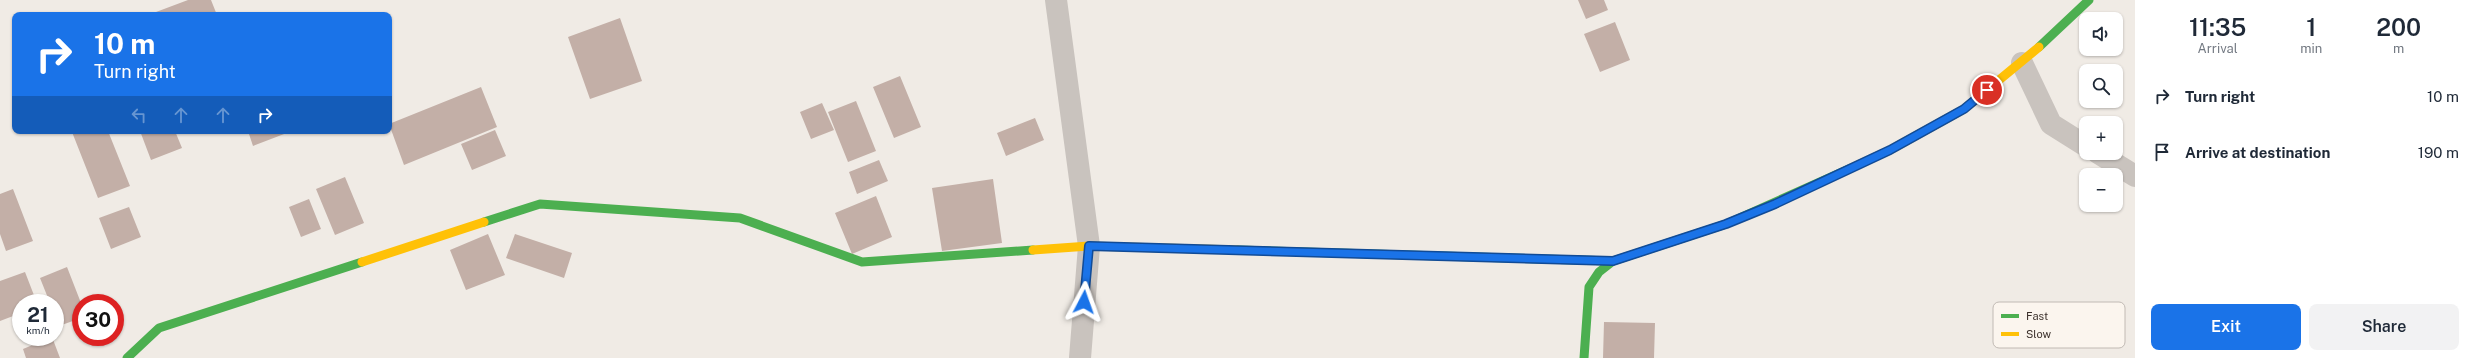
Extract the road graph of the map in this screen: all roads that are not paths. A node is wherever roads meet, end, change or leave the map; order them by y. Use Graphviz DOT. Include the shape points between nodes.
graph roads {
  1 [pos="1056,0"];
  2 [pos="2089,0"];
  3 [pos="2022,63"];
  4 [pos="2079,142"];
  5 [pos="2109,160"];
  6 [pos="2135,176"];
  7 [pos="1089,246"];
  8 [pos="1613,261"];
  9 [pos="127,358"];
  10 [pos="1080,358"];
  11 [pos="1584,358"];
  1 -- 7 [label="street"];
  2 -- 3 [label="street"];
  3 -- 4 [label="street" via="2051,124"];
  3 -- 8 [label="street" via="1964,109 1890,150 1726,224"];
  5 -- 6 [label="street"];
  7 -- 8 [label="street"];
  7 -- 9 [label="street" via="862,262 740,218 540,204 159,328"];
  7 -- 10 [label="street"];
  8 -- 11 [label="street" via="1599,272 1590,287"];
}
